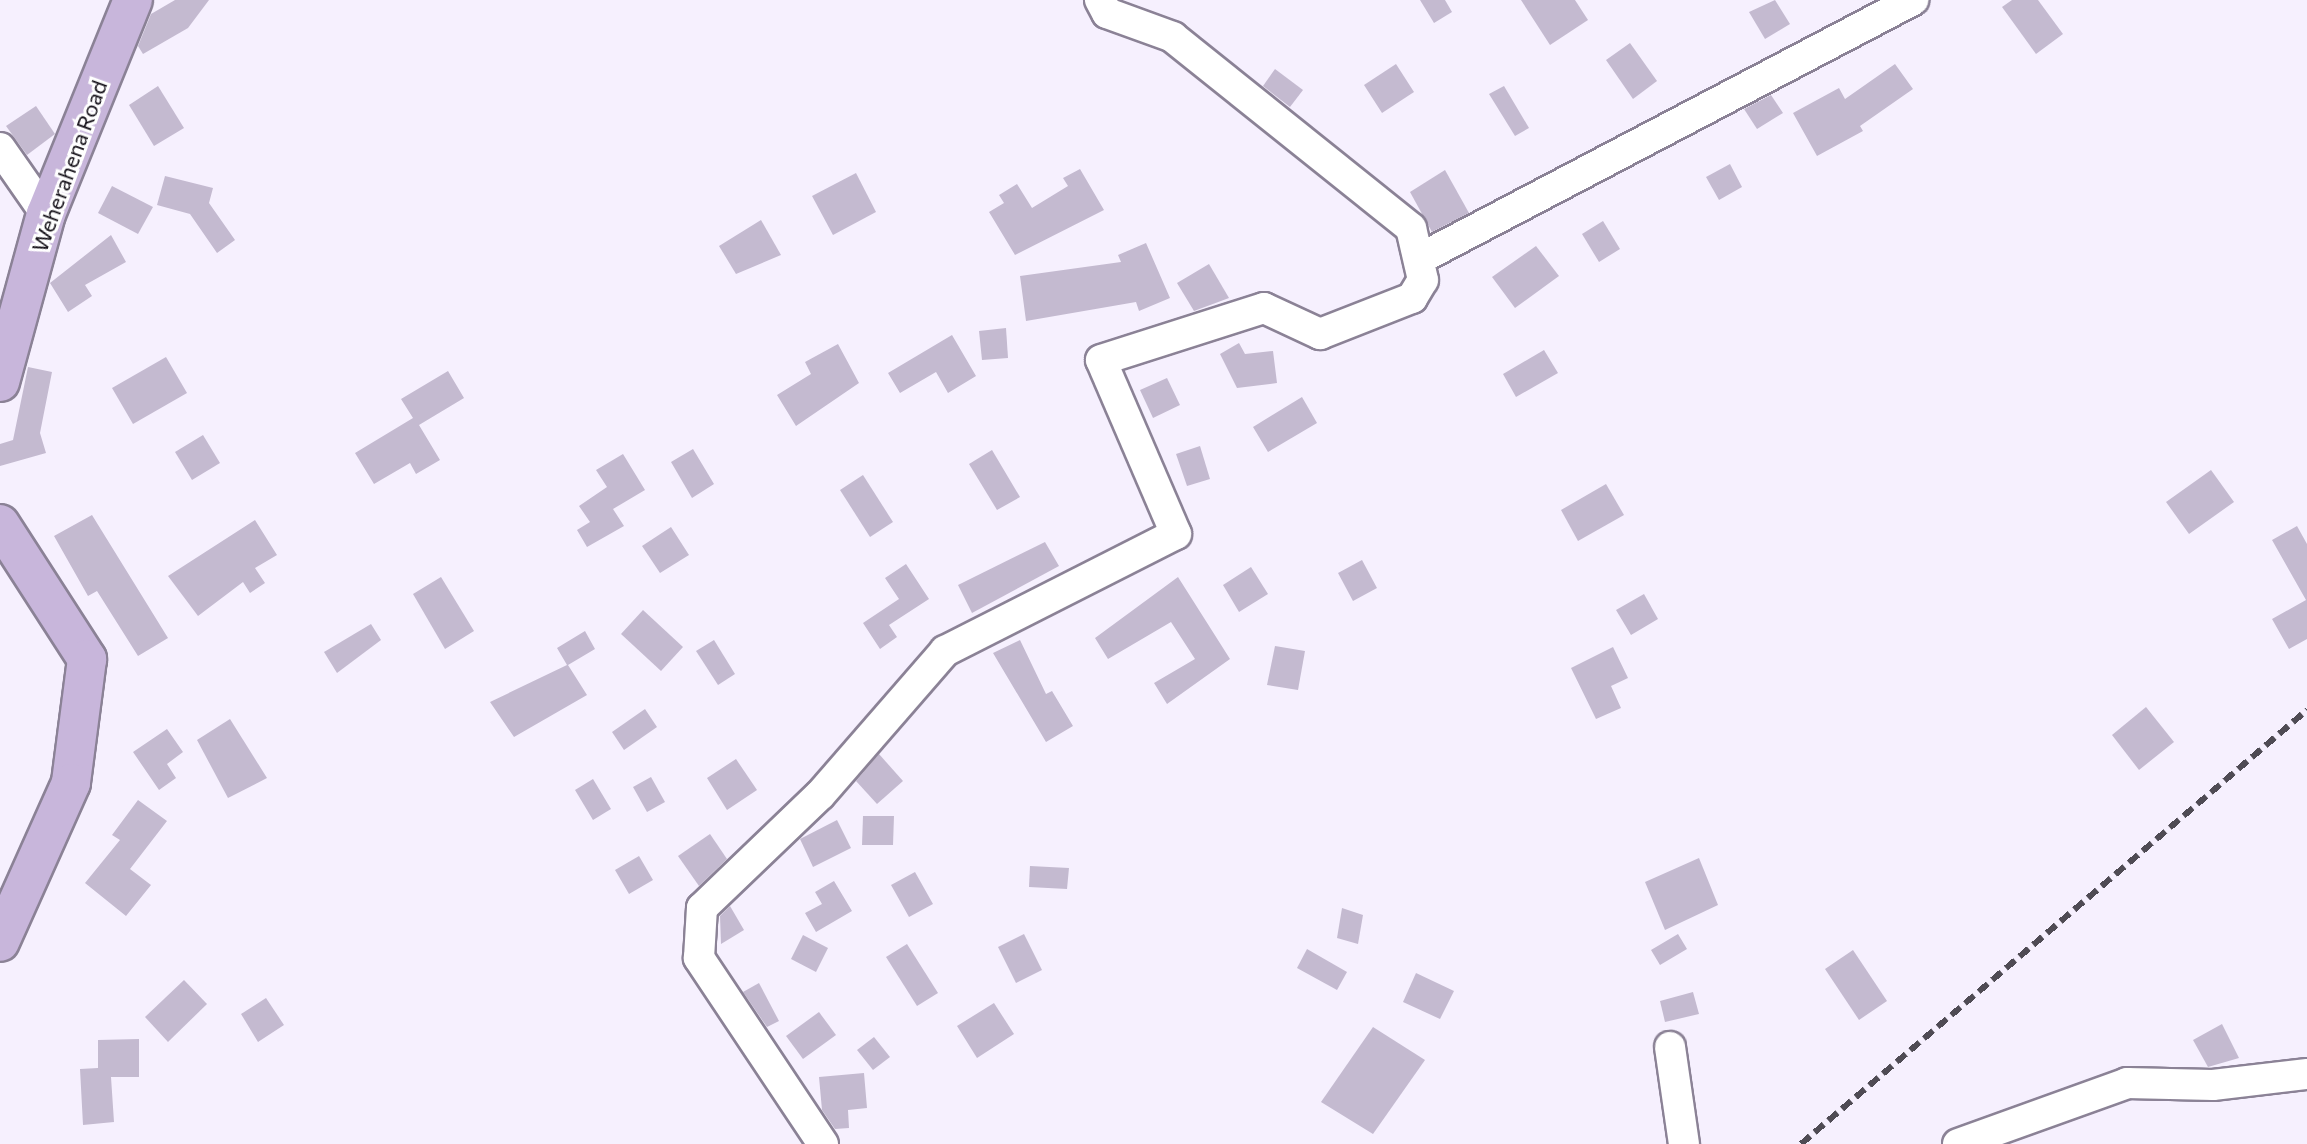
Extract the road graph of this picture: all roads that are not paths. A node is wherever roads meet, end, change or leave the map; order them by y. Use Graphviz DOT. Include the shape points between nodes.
graph roads {
  1 [pos="133,0"];
  2 [pos="1100,0"];
  3 [pos="1913,0"];
  4 [pos="0,148"];
  5 [pos="46,214"];
  6 [pos="1421,258"];
  7 [pos="0,382"];
  8 [pos="0,524"];
  9 [pos="0,942"];
  10 [pos="1670,1047"];
  11 [pos="2307,1074"];
  12 [pos="823,1144"];
  13 [pos="1684,1144"];
  14 [pos="1958,1144"];
  1 -- 5 [label="main road, Weherahena Road"];
  2 -- 6 [label="street" via="1107,13 1173,37 1411,228"];
  3 -- 6 [label="street"];
  4 -- 5 [label="street"];
  5 -- 7 [label="main road, Weherahena Road"];
  6 -- 12 [label="street" via="1423,280 1412,298 1320,334 1264,308 1101,360 1176,534 945,651 820,795 702,908 699,958"];
  8 -- 9 [label="main road" via="87,659 71,783"];
  10 -- 13 [label="street"];
  11 -- 14 [label="street" via="2213,1085 2127,1083"];
}
